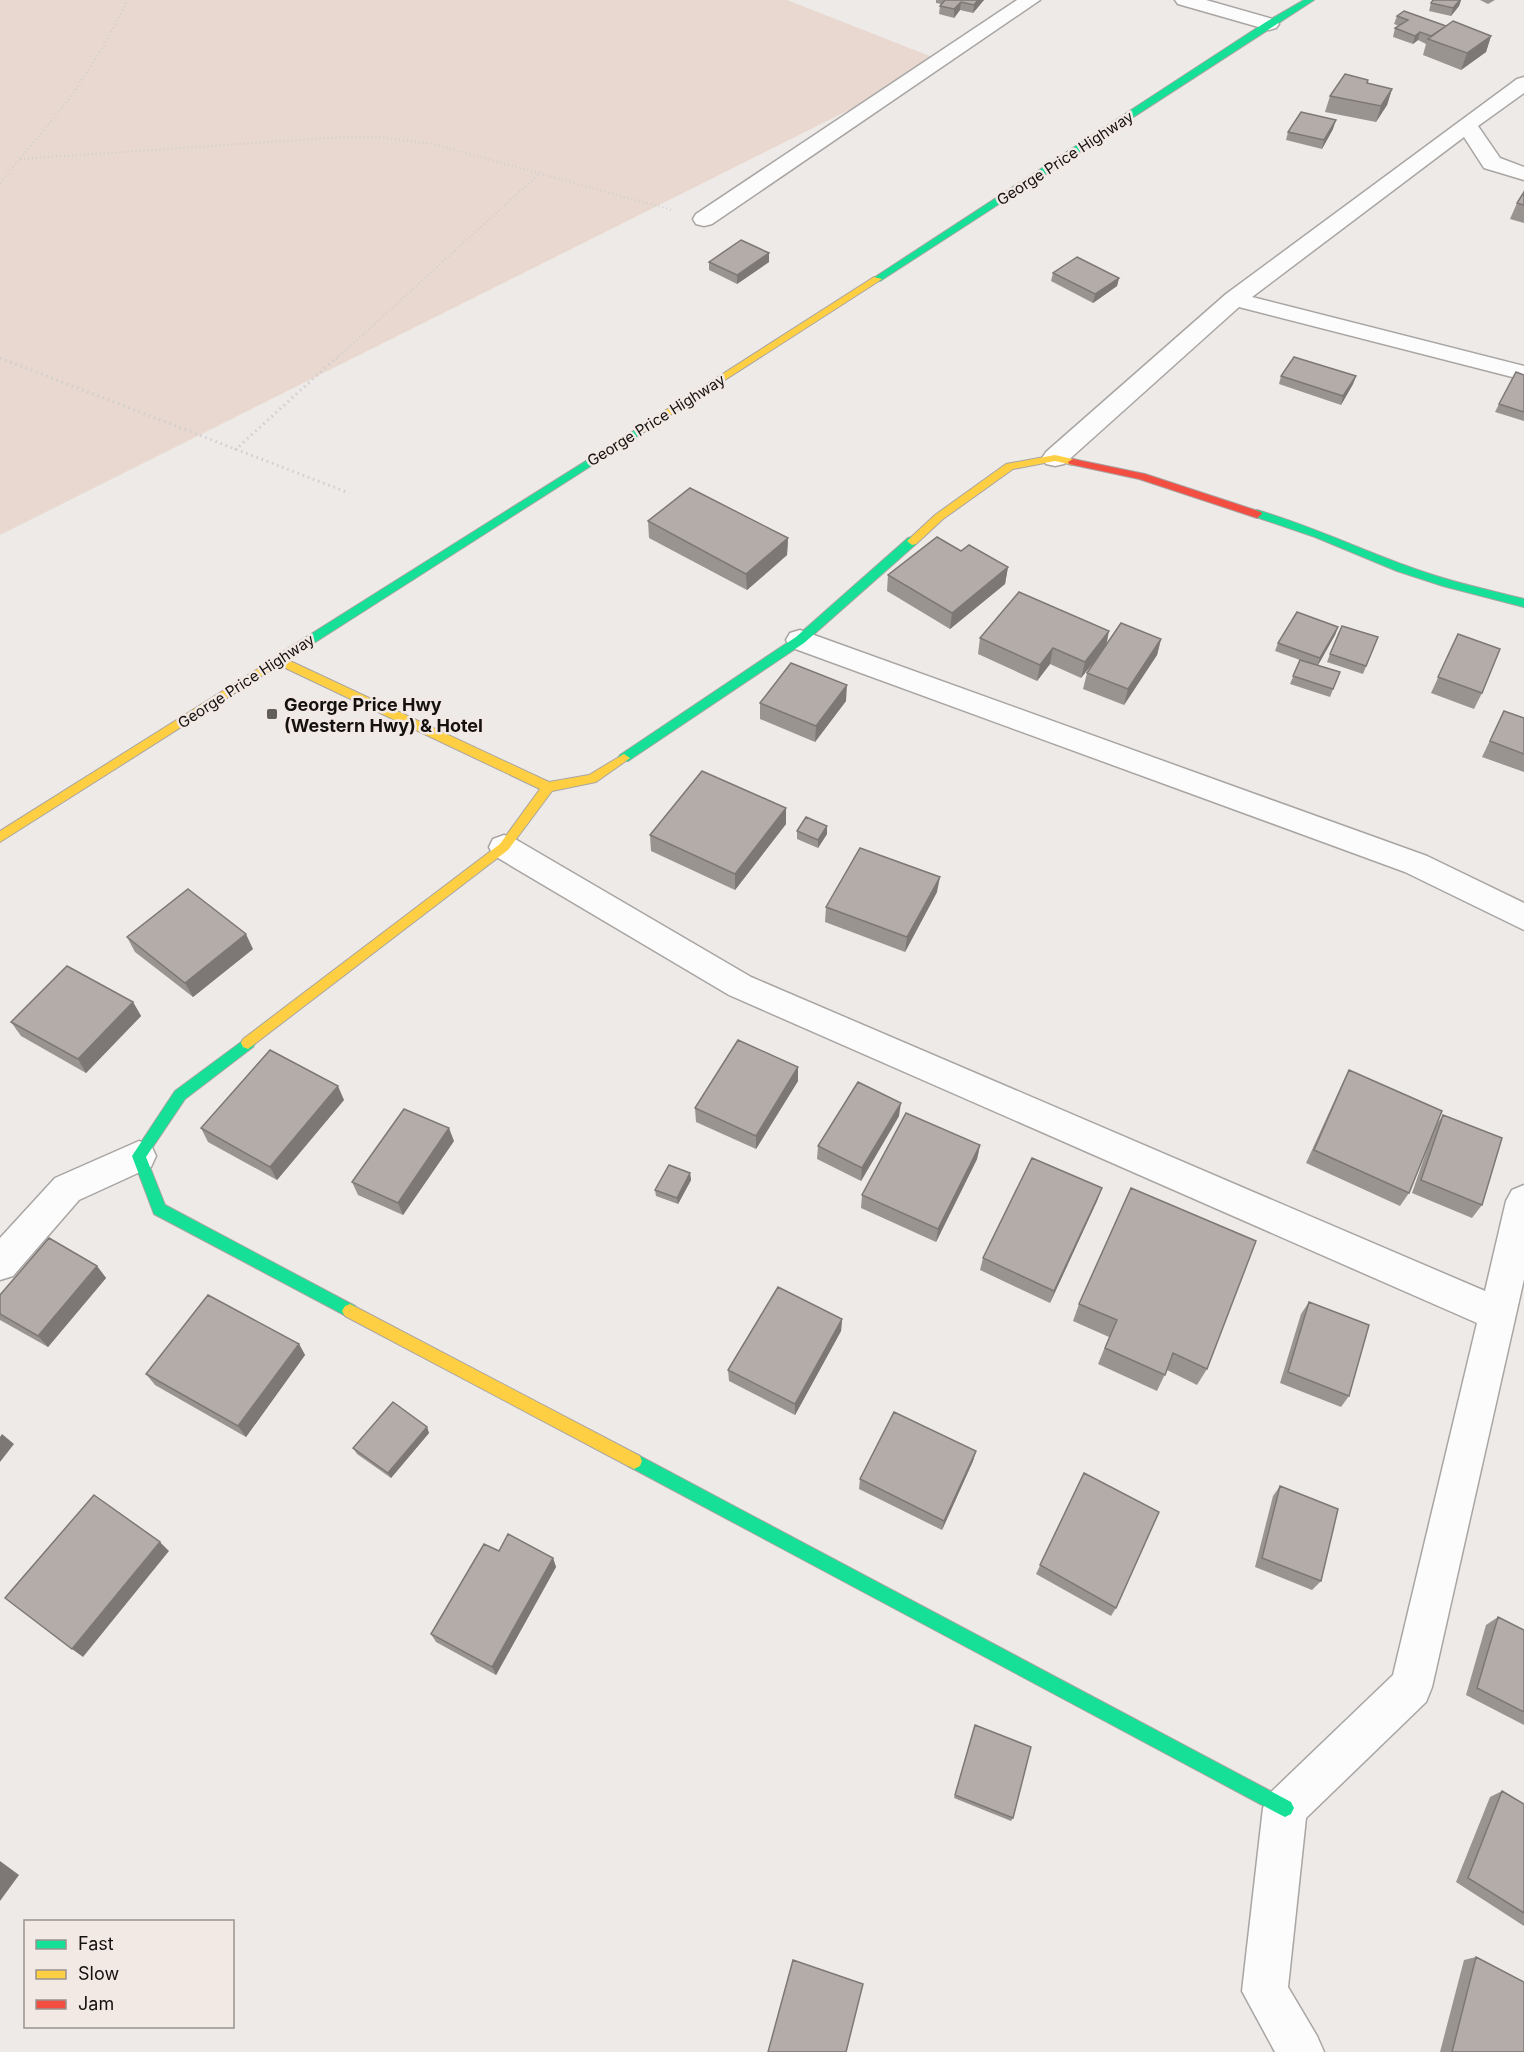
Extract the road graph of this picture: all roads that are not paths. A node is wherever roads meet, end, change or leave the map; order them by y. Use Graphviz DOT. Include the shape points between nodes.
graph roads {
  1 [pos="1030,0"];
  2 [pos="1185,0"];
  3 [pos="1310,0"];
  4 [pos="1269,24"];
  5 [pos="1524,83"];
  6 [pos="1467,125"];
  7 [pos="1524,174"];
  8 [pos="704,219"];
  9 [pos="1234,299"];
  10 [pos="1524,373"];
  11 [pos="1056,458"];
  12 [pos="1524,603"];
  13 [pos="800,640"];
  14 [pos="278,660"];
  15 [pos="548,787"];
  16 [pos="0,837"];
  17 [pos="504,847"];
  18 [pos="1524,917"];
  19 [pos="139,1156"];
  20 [pos="1524,1201"];
  21 [pos="0,1264"];
  22 [pos="1497,1314"];
  23 [pos="1285,1808"];
  24 [pos="1301,2052"];
  1 -- 8 [label="street"];
  2 -- 4 [label="street"];
  3 -- 4 [label="main road, George Price Highway"];
  4 -- 14 [label="main road, George Price Highway" via="1003,199"];
  5 -- 6 [label="street"];
  6 -- 7 [label="street" via="1492,163"];
  6 -- 9 [label="street"];
  9 -- 10 [label="street"];
  9 -- 11 [label="street"];
  11 -- 12 [label="main road" via="1142,476 1319,534 1401,568"];
  11 -- 13 [label="main road" via="1010,466 939,517"];
  13 -- 15 [label="main road" via="592,779"];
  13 -- 18 [label="street" via="1416,864"];
  14 -- 15 [label="main road"];
  14 -- 16 [label="main road, George Price Highway"];
  15 -- 17 [label="main road"];
  17 -- 19 [label="main road" via="180,1095"];
  17 -- 22 [label="street" via="740,986"];
  19 -- 21 [label="street" via="67,1189"];
  19 -- 23 [label="main road" via="159,1209"];
  20 -- 22 [label="street"];
  22 -- 23 [label="street" via="1411,1687"];
  23 -- 24 [label="street" via="1265,1991"];
}
